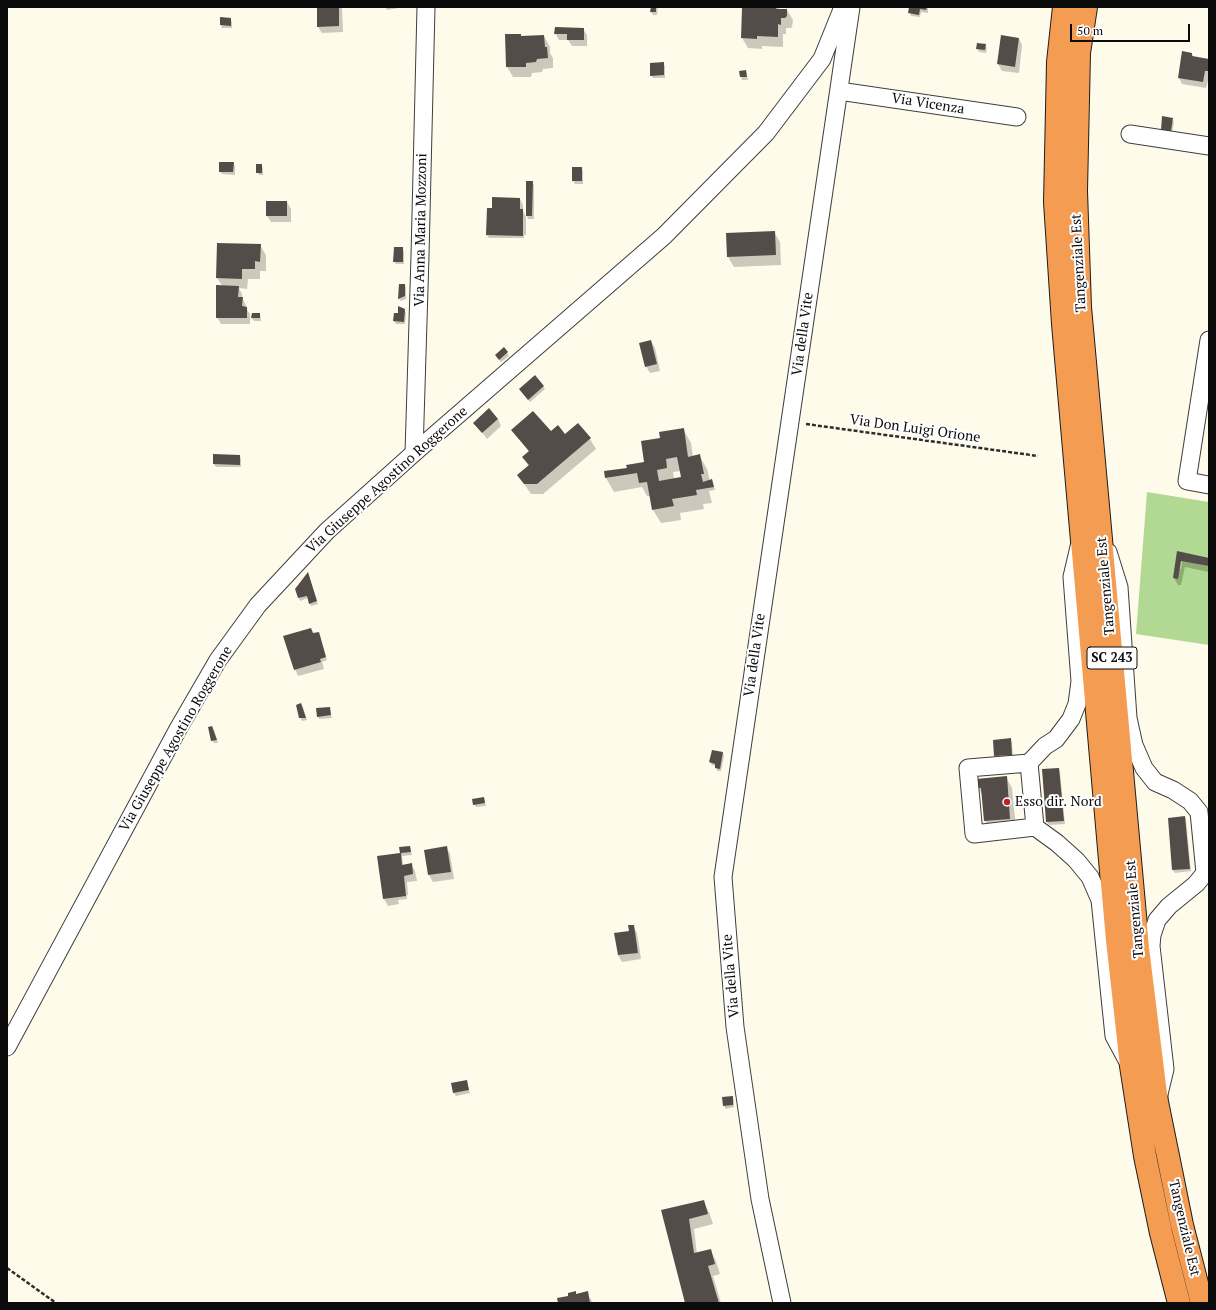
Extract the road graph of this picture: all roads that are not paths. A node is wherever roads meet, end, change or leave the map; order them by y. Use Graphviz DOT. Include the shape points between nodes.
graph roads {
  1 [pos="426,7"];
  2 [pos="844,7"];
  3 [pos="851,7"];
  4 [pos="1064,7"];
  5 [pos="1086,7"];
  6 [pos="839,91"];
  7 [pos="1017,117"];
  8 [pos="1130,134"];
  9 [pos="1209,146"];
  10 [pos="1209,340"];
  11 [pos="414,453"];
  12 [pos="1209,485"];
  13 [pos="1091,534"];
  14 [pos="1029,763"];
  15 [pos="1204,811"];
  16 [pos="1035,827"];
  17 [pos="1207,873"];
  18 [pos="7,1047"];
  19 [pos="1131,1066"];
  20 [pos="1157,1102"];
  21 [pos="782,1303"];
  22 [pos="1179,1303"];
  23 [pos="1202,1303"];
  1 -- 11 [label="street, Via Anna Maria Mozzoni"];
  2 -- 11 [label="street, Via Giuseppe Agostino Roggerone" via="822,59 766,133 664,236"];
  3 -- 6 [label="street, Via della Vite"];
  4 -- 13 [label="highway, Tangenziale Est / SC 243" via="1058,62 1055,202 1063,324"];
  5 -- 13 [label="highway, Tangenziale Est / SC 243" via="1079,53 1076,192"];
  6 -- 7 [label="street, Via Vicenza"];
  6 -- 21 [label="street, Via della Vite" via="723,877 735,1027 760,1199"];
  8 -- 9 [label="street"];
  10 -- 12 [label="street" via="1187,481"];
  11 -- 18 [label="street, Via Giuseppe Agostino Roggerone" via="327,531 258,605 218,660 178,729"];
  13 -- 14 [label="street" via="1072,577 1080,681 1077,704 1071,719 1056,739 1045,746"];
  13 -- 15 [label="street" via="1119,587 1128,718 1134,745 1144,768 1155,782 1173,790"];
  13 -- 19 [label="highway, Tangenziale Est / SC 243" via="1117,940"];
  13 -- 20 [label="highway, Tangenziale Est / SC 243"];
  14 -- 16 [label="street"];
  14 -- 16 [label="street" via="968,768 968,776 974,834"];
  15 -- 17 [label="street"];
  16 -- 19 [label="street" via="1076,860 1090,877 1100,900 1114,1036"];
  17 -- 20 [label="street" via="1169,906 1157,920 1152,935 1151,946 1165,1069"];
  19 -- 22 [label="highway, Tangenziale Est / SC 243" via="1145,1156"];
  20 -- 23 [label="highway, Tangenziale Est / SC 243" via="1182,1225"];
}
